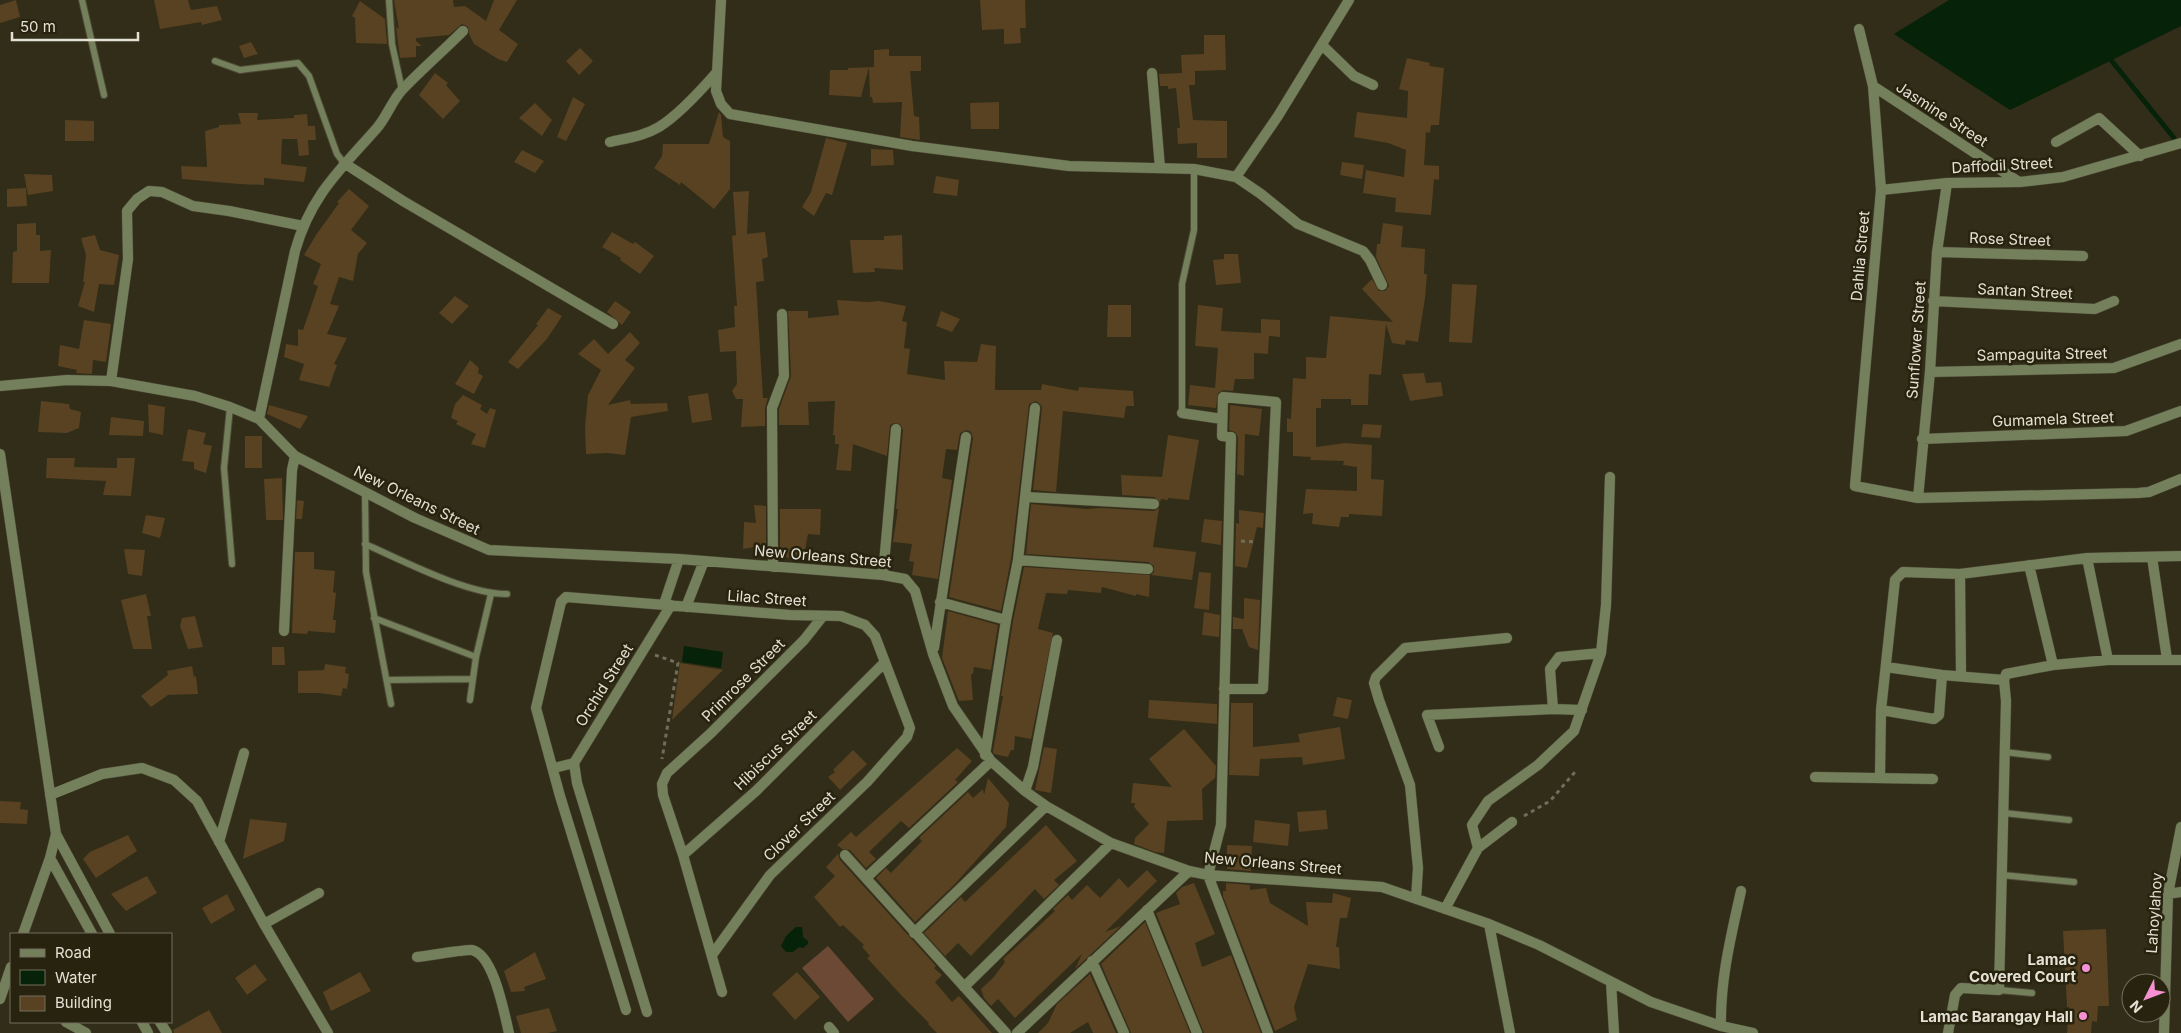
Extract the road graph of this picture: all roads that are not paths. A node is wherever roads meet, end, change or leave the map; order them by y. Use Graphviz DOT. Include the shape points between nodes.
graph roads {
  1 [pos="82,0"];
  2 [pos="388,0"];
  3 [pos="721,0"];
  4 [pos="1349,0"];
  5 [pos="1859,29"];
  6 [pos="463,31"];
  7 [pos="1322,45"];
  8 [pos="215,61"];
  9 [pos="717,72"];
  10 [pos="1152,73"];
  11 [pos="1373,85"];
  12 [pos="1873,86"];
  13 [pos="402,90"];
  14 [pos="104,95"];
  15 [pos="610,142"];
  16 [pos="2056,142"];
  17 [pos="2181,143"];
  18 [pos="2140,156"];
  19 [pos="344,163"];
  20 [pos="1160,168"];
  21 [pos="1194,169"];
  22 [pos="1236,177"];
  23 [pos="2020,182"];
  24 [pos="1947,183"];
  25 [pos="1881,190"];
  26 [pos="302,226"];
  27 [pos="1937,252"];
  28 [pos="2083,256"];
  29 [pos="1382,285"];
  30 [pos="2114,300"];
  31 [pos="1933,302"];
  32 [pos="782,314"];
  33 [pos="613,324"];
  34 [pos="2181,344"];
  35 [pos="1930,372"];
  36 [pos="111,381"];
  37 [pos="0,386"];
  38 [pos="230,407"];
  39 [pos="1036,408"];
  40 [pos="2181,412"];
  41 [pos="1182,413"];
  42 [pos="259,419"];
  43 [pos="1222,420"];
  44 [pos="896,429"];
  45 [pos="966,437"];
  46 [pos="1922,439"];
  47 [pos="0,454"];
  48 [pos="295,456"];
  49 [pos="1610,477"];
  50 [pos="2181,479"];
  51 [pos="365,492"];
  52 [pos="1026,497"];
  53 [pos="1918,498"];
  54 [pos="1154,504"];
  55 [pos="365,544"];
  56 [pos="2181,556"];
  57 [pos="2152,557"];
  58 [pos="2087,558"];
  59 [pos="678,559"];
  60 [pos="1018,560"];
  61 [pos="704,561"];
  62 [pos="232,564"];
  63 [pos="2029,565"];
  64 [pos="773,567"];
  65 [pos="1148,569"];
  66 [pos="1960,574"];
  67 [pos="883,575"];
  68 [pos="491,594"];
  69 [pos="507,594"];
  70 [pos="940,602"];
  71 [pos="667,605"];
  72 [pos="686,607"];
  73 [pos="822,616"];
  74 [pos="374,618"];
  75 [pos="1006,620"];
  76 [pos="284,631"];
  77 [pos="1507,638"];
  78 [pos="1057,640"];
  79 [pos="1601,653"];
  80 [pos="933,654"];
  81 [pos="476,657"];
  82 [pos="2167,659"];
  83 [pos="2108,660"];
  84 [pos="2181,660"];
  85 [pos="885,662"];
  86 [pos="2052,665"];
  87 [pos="1886,667"];
  88 [pos="1942,675"];
  89 [pos="1961,675"];
  90 [pos="472,679"];
  91 [pos="387,680"];
  92 [pos="2004,680"];
  93 [pos="1224,689"];
  94 [pos="470,700"];
  95 [pos="391,704"];
  96 [pos="1553,709"];
  97 [pos="1582,710"];
  98 [pos="1881,710"];
  99 [pos="908,723"];
  100 [pos="1439,747"];
  101 [pos="2004,752"];
  102 [pos="244,753"];
  103 [pos="2048,757"];
  104 [pos="988,758"];
  105 [pos="574,763"];
  106 [pos="554,768"];
  107 [pos="1815,777"];
  108 [pos="1880,777"];
  109 [pos="1933,779"];
  110 [pos="1024,791"];
  111 [pos="50,795"];
  112 [pos="1046,806"];
  113 [pos="2004,813"];
  114 [pos="2069,820"];
  115 [pos="1512,822"];
  116 [pos="2181,827"];
  117 [pos="56,834"];
  118 [pos="219,842"];
  119 [pos="1111,843"];
  120 [pos="1478,848"];
  121 [pos="845,854"];
  122 [pos="683,855"];
  123 [pos="50,858"];
  124 [pos="1189,871"];
  125 [pos="1208,874"];
  126 [pos="2002,875"];
  127 [pos="866,878"];
  128 [pos="2074,882"];
  129 [pos="1741,891"];
  130 [pos="2181,892"];
  131 [pos="319,893"];
  132 [pos="2168,894"];
  133 [pos="1416,899"];
  134 [pos="1445,909"];
  135 [pos="1147,910"];
  136 [pos="264,924"];
  137 [pos="1489,924"];
  138 [pos="23,933"];
  139 [pos="91,933"];
  140 [pos="109,933"];
  141 [pos="914,933"];
  142 [pos="712,955"];
  143 [pos="417,958"];
  144 [pos="1092,961"];
  145 [pos="10,974"];
  146 [pos="1611,982"];
  147 [pos="8,988"];
  148 [pos="964,988"];
  149 [pos="1999,990"];
  150 [pos="722,992"];
  151 [pos="2032,993"];
  152 [pos="0,999"];
  153 [pos="626,1010"];
  154 [pos="647,1012"];
  155 [pos="68,1023"];
  156 [pos="1721,1026"];
  157 [pos="86,1033"];
  158 [pos="328,1033"];
  159 [pos="509,1033"];
  160 [pos="1006,1033"];
  161 [pos="1017,1033"];
  162 [pos="1124,1033"];
  163 [pos="1197,1033"];
  164 [pos="1268,1033"];
  165 [pos="1510,1033"];
  166 [pos="1614,1033"];
  167 [pos="1753,1033"];
  168 [pos="1948,1033"];
  169 [pos="2164,1033"];
  1 -- 14 [label="lane"];
  2 -- 13 [label="lane" via="392,44"];
  3 -- 9 [label="street"];
  4 -- 7 [label="street"];
  5 -- 12 [label="street, Dahlia Street"];
  6 -- 13 [label="street"];
  7 -- 11 [label="street" via="1354,76"];
  7 -- 22 [label="street"];
  8 -- 19 [label="lane" via="240,70 298,63 309,76 337,154"];
  9 -- 15 [label="street" via="660,126 638,136"];
  9 -- 20 [label="street" via="716,91 721,104 730,114 742,118 912,146 1070,166"];
  10 -- 20 [label="street"];
  12 -- 23 [label="street, Jasmine Street"];
  12 -- 25 [label="street, Dahlia Street"];
  13 -- 19 [label="street" via="378,126"];
  16 -- 18 [label="street" via="2098,118"];
  17 -- 18 [label="street, Daffodil Street"];
  18 -- 23 [label="street, Daffodil Street" via="2063,177"];
  19 -- 26 [label="street"];
  19 -- 33 [label="street"];
  20 -- 21 [label="street"];
  21 -- 22 [label="street"];
  21 -- 41 [label="lane" via="1194,230 1182,284"];
  22 -- 29 [label="street" via="1298,224 1364,251"];
  23 -- 24 [label="street, Daffodil Street"];
  24 -- 25 [label="street, Daffodil Street"];
  24 -- 27 [label="street, Sunflower Street"];
  25 -- 53 [label="street, Dahlia Street" via="1855,486"];
  26 -- 36 [label="street" via="193,206 162,192 149,191 137,199 127,211 128,259"];
  26 -- 42 [label="street"];
  27 -- 28 [label="street, Rose Street"];
  27 -- 31 [label="street, Sunflower Street"];
  30 -- 31 [label="street, Santan Street" via="2095,309"];
  31 -- 35 [label="street, Sunflower Street"];
  32 -- 64 [label="street" via="784,376 772,408"];
  34 -- 35 [label="street, Sampaguita Street" via="2114,368"];
  35 -- 46 [label="street, Sunflower Street"];
  36 -- 37 [label="street" via="67,380"];
  36 -- 38 [label="street" via="195,396"];
  38 -- 42 [label="street"];
  38 -- 62 [label="lane" via="224,468"];
  39 -- 52 [label="street"];
  40 -- 46 [label="street, Gumamela Street" via="2126,431"];
  41 -- 43 [label="street"];
  42 -- 48 [label="street, New Orleans Street"];
  43 -- 93 [label="street" via="1222,436 1231,437"];
  43 -- 93 [label="street" via="1223,397 1276,402 1263,689"];
  44 -- 67 [label="street"];
  45 -- 70 [label="street"];
  46 -- 53 [label="street, Sunflower Street"];
  47 -- 111 [label="street"];
  48 -- 51 [label="street, New Orleans Street"];
  48 -- 76 [label="street"];
  49 -- 79 [label="street" via="1606,605"];
  50 -- 53 [label="street" via="2138,493"];
  51 -- 55 [label="lane"];
  51 -- 59 [label="street, New Orleans Street" via="489,550"];
  52 -- 54 [label="street"];
  52 -- 60 [label="street"];
  55 -- 68 [label="lane"];
  55 -- 74 [label="lane"];
  56 -- 57 [label="street"];
  57 -- 58 [label="street"];
  57 -- 82 [label="street"];
  58 -- 63 [label="street"];
  58 -- 83 [label="street"];
  59 -- 61 [label="street, New Orleans Street"];
  59 -- 71 [label="street, Orchid Street"];
  60 -- 65 [label="street"];
  60 -- 75 [label="street"];
  61 -- 64 [label="street, New Orleans Street"];
  61 -- 72 [label="street"];
  63 -- 66 [label="street"];
  63 -- 86 [label="street"];
  64 -- 67 [label="street, New Orleans Street"];
  66 -- 87 [label="street" via="1903,572 1897,576"];
  66 -- 89 [label="street"];
  67 -- 80 [label="street, New Orleans Street" via="905,579 915,591"];
  68 -- 69 [label="lane"];
  68 -- 81 [label="lane"];
  70 -- 75 [label="street"];
  70 -- 80 [label="street"];
  71 -- 72 [label="street, Lilac Street"];
  71 -- 105 [label="street, Orchid Street"];
  71 -- 106 [label="street, Lilac Street" via="568,597 561,602 536,702"];
  72 -- 73 [label="street, Lilac Street"];
  73 -- 85 [label="street, Lilac Street" via="841,616 865,625 875,636"];
  73 -- 122 [label="street, Primrose Street" via="804,640 667,773 661,788"];
  74 -- 81 [label="lane"];
  74 -- 91 [label="lane"];
  75 -- 104 [label="street"];
  77 -- 133 [label="street" via="1405,648 1376,677 1374,683 1379,700 1410,785 1418,868"];
  78 -- 110 [label="street" via="1033,767"];
  79 -- 96 [label="street" via="1559,657 1550,669"];
  79 -- 97 [label="street"];
  80 -- 104 [label="street, New Orleans Street" via="953,706"];
  81 -- 90 [label="lane"];
  82 -- 83 [label="street"];
  82 -- 84 [label="street"];
  83 -- 86 [label="street"];
  85 -- 99 [label="street, Lilac Street"];
  85 -- 122 [label="street, Hibiscus Street" via="756,791"];
  86 -- 92 [label="street" via="2012,672 2006,674"];
  87 -- 88 [label="street"];
  87 -- 98 [label="street"];
  88 -- 89 [label="street"];
  88 -- 98 [label="street" via="1939,715 1934,719"];
  89 -- 92 [label="street"];
  90 -- 91 [label="lane"];
  90 -- 94 [label="lane"];
  91 -- 95 [label="lane"];
  92 -- 101 [label="street"];
  93 -- 125 [label="street" via="1221,825"];
  96 -- 97 [label="street"];
  96 -- 100 [label="street" via="1427,715"];
  97 -- 120 [label="street" via="1574,732 1538,765 1488,801 1472,825"];
  98 -- 108 [label="street"];
  99 -- 142 [label="street, Clover Street" via="907,737 866,782 770,875"];
  101 -- 103 [label="lane"];
  101 -- 113 [label="street"];
  102 -- 118 [label="street"];
  104 -- 110 [label="street, New Orleans Street"];
  104 -- 127 [label="street"];
  105 -- 106 [label="street"];
  105 -- 154 [label="street"];
  106 -- 153 [label="street"];
  107 -- 108 [label="street"];
  108 -- 109 [label="street"];
  110 -- 112 [label="street, New Orleans Street"];
  111 -- 117 [label="street"];
  111 -- 118 [label="street" via="102,774 142,768 174,780 196,801"];
  112 -- 119 [label="street, New Orleans Street"];
  112 -- 141 [label="street"];
  113 -- 114 [label="lane"];
  113 -- 126 [label="street"];
  115 -- 120 [label="street"];
  116 -- 132 [label="street, Lahoylahoy"];
  117 -- 123 [label="street"];
  117 -- 140 [label="street"];
  118 -- 136 [label="street"];
  119 -- 124 [label="street, New Orleans Street"];
  119 -- 148 [label="street"];
  120 -- 134 [label="street"];
  121 -- 127 [label="street"];
  122 -- 142 [label="street"];
  123 -- 138 [label="street"];
  123 -- 139 [label="street"];
  124 -- 125 [label="street, New Orleans Street"];
  124 -- 135 [label="street"];
  125 -- 133 [label="street, New Orleans Street" via="1382,887"];
  125 -- 164 [label="street"];
  126 -- 128 [label="lane"];
  126 -- 149 [label="street"];
  127 -- 141 [label="street"];
  129 -- 156 [label="street" via="1724,971"];
  130 -- 132 [label="street"];
  131 -- 136 [label="street"];
  132 -- 169 [label="street, Lahoylahoy"];
  133 -- 134 [label="street, New Orleans Street"];
  134 -- 137 [label="street, New Orleans Street"];
  135 -- 144 [label="street"];
  135 -- 163 [label="street"];
  136 -- 158 [label="street"];
  137 -- 146 [label="street, New Orleans Street" via="1539,945"];
  137 -- 165 [label="street"];
  141 -- 148 [label="street"];
  142 -- 150 [label="street"];
  143 -- 159 [label="street" via="472,950 487,959"];
  144 -- 161 [label="street"];
  144 -- 162 [label="street"];
  145 -- 147 [label="street"];
  146 -- 156 [label="street, New Orleans Street" via="1651,1002"];
  146 -- 166 [label="street"];
  147 -- 152 [label="street"];
  148 -- 160 [label="street"];
  149 -- 151 [label="lane"];
  149 -- 168 [label="street" via="1960,988 1955,995"];
  155 -- 157 [label="street"];
  156 -- 167 [label="street, New Orleans Street"];
}
